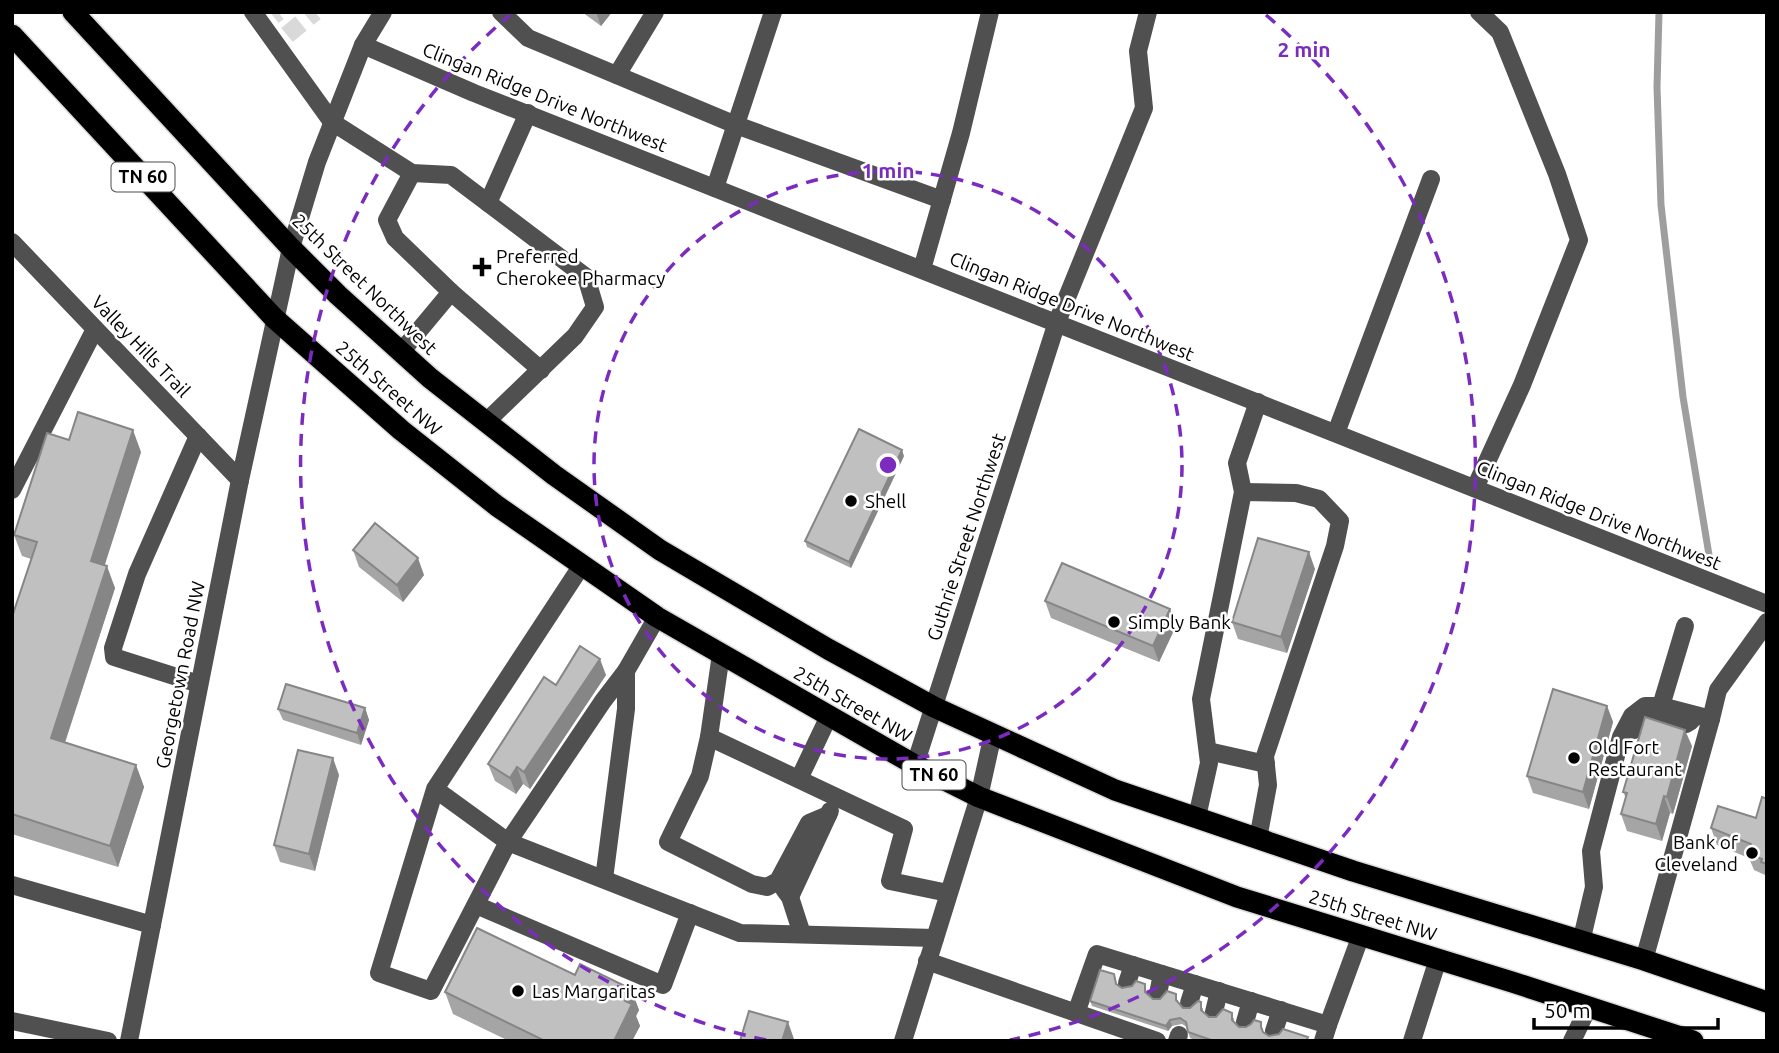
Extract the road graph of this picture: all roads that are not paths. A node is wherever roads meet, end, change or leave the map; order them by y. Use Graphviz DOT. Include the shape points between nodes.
graph roads {
  1 [pos="73,12"];
  2 [pos="501,12"];
  3 [pos="655,12"];
  4 [pos="773,12"];
  5 [pos="990,12"];
  6 [pos="1148,12"];
  7 [pos="1479,12"];
  8 [pos="376,16"];
  9 [pos="263,18"];
  10 [pos="12,35"];
  11 [pos="363,45"];
  12 [pos="617,75"];
  13 [pos="528,113"];
  14 [pos="332,122"];
  15 [pos="736,125"];
  16 [pos="412,173"];
  17 [pos="1431,179"];
  18 [pos="715,188"];
  19 [pos="942,200"];
  20 [pos="488,203"];
  21 [pos="12,242"];
  22 [pos="291,248"];
  23 [pos="922,269"];
  24 [pos="451,292"];
  25 [pos="274,318"];
  26 [pos="1056,322"];
  27 [pos="96,328"];
  28 [pos="401,352"];
  29 [pos="541,370"];
  30 [pos="1258,402"];
  31 [pos="486,422"];
  32 [pos="1336,433"];
  33 [pos="198,436"];
  34 [pos="240,480"];
  35 [pos="1475,488"];
  36 [pos="12,490"];
  37 [pos="1243,492"];
  38 [pos="660,550"];
  39 [pos="582,565"];
  40 [pos="1767,604"];
  41 [pos="657,617"];
  42 [pos="1767,622"];
  43 [pos="1685,626"];
  44 [pos="721,654"];
  45 [pos="626,671"];
  46 [pos="199,684"];
  47 [pos="1661,706"];
  48 [pos="934,707"];
  49 [pos="829,716"];
  50 [pos="1706,718"];
  51 [pos="993,734"];
  52 [pos="709,737"];
  53 [pos="1208,751"];
  54 [pos="1266,764"];
  55 [pos="915,765"];
  56 [pos="799,779"];
  57 [pos="435,789"];
  58 [pos="837,797"];
  59 [pos="979,797"];
  60 [pos="828,815"];
  61 [pos="1599,816"];
  62 [pos="1197,817"];
  63 [pos="1258,839"];
  64 [pos="509,842"];
  65 [pos="604,879"];
  66 [pos="778,881"];
  67 [pos="12,885"];
  68 [pos="948,894"];
  69 [pos="790,897"];
  70 [pos="476,905"];
  71 [pos="690,913"];
  72 [pos="152,925"];
  73 [pos="802,934"];
  74 [pos="1361,934"];
  75 [pos="935,938"];
  76 [pos="1581,942"];
  77 [pos="1438,959"];
  78 [pos="1644,960"];
  79 [pos="928,961"];
  80 [pos="1133,965"];
  81 [pos="1162,974"];
  82 [pos="1127,983"];
  83 [pos="1195,984"];
  84 [pos="1219,991"];
  85 [pos="1158,993"];
  86 [pos="1251,1001"];
  87 [pos="1767,1002"];
  88 [pos="1189,1003"];
  89 [pos="1589,1006"];
  90 [pos="1281,1010"];
  91 [pos="1214,1012"];
  92 [pos="1076,1013"];
  93 [pos="12,1021"];
  94 [pos="1245,1022"];
  95 [pos="1274,1031"];
  96 [pos="1326,1033"];
  97 [pos="1151,1035"];
  98 [pos="108,1041"];
  99 [pos="129,1041"];
  100 [pos="903,1041"];
  101 [pos="1412,1041"];
  102 [pos="1572,1041"];
  103 [pos="1693,1041"];
  1 -- 22 [label="highway, 25th Street Northwest / TN 60"];
  2 -- 12 [label="street" via="528,38"];
  3 -- 12 [label="street"];
  4 -- 15 [label="street"];
  5 -- 19 [label="street"];
  6 -- 26 [label="street, Guthrie Street Northwest" via="1138,51 1144,108"];
  7 -- 35 [label="street" via="1500,32 1579,240"];
  8 -- 11 [label="street, Georgetown Road NW"];
  9 -- 14 [label="street" via="282,40"];
  10 -- 25 [label="highway, TN 60"];
  11 -- 13 [label="street, Clingan Ridge Drive Northwest"];
  11 -- 14 [label="street, Georgetown Road NW"];
  12 -- 15 [label="street"];
  13 -- 18 [label="street, Clingan Ridge Drive Northwest"];
  13 -- 20 [label="street"];
  14 -- 16 [label="street"];
  14 -- 22 [label="street, Georgetown Road NW"];
  15 -- 18 [label="street"];
  15 -- 19 [label="street"];
  16 -- 20 [label="street" via="451,175"];
  16 -- 24 [label="street" via="387,220 395,238"];
  17 -- 32 [label="street"];
  18 -- 23 [label="street, Clingan Ridge Drive Northwest"];
  19 -- 23 [label="street"];
  20 -- 29 [label="street" via="586,277 595,307 575,336"];
  21 -- 27 [label="street, Valley Hills Trail"];
  22 -- 25 [label="street, Georgetown Road NW"];
  22 -- 28 [label="highway, 25th Street Northwest / TN 60"];
  23 -- 26 [label="street, Clingan Ridge Drive Northwest"];
  24 -- 28 [label="street"];
  24 -- 29 [label="street"];
  25 -- 34 [label="street, Georgetown Road NW"];
  25 -- 39 [label="highway, 25th Street NW / TN 60" via="401,430 497,506"];
  26 -- 30 [label="street, Clingan Ridge Drive Northwest"];
  26 -- 48 [label="street, Guthrie Street Northwest"];
  27 -- 33 [label="street, Valley Hills Trail"];
  27 -- 36 [label="street"];
  28 -- 31 [label="highway, 25th Street Northwest / TN 60"];
  29 -- 31 [label="street"];
  30 -- 32 [label="street, Clingan Ridge Drive Northwest"];
  30 -- 37 [label="street" via="1237,463"];
  31 -- 38 [label="highway, 25th Street Northwest / TN 60"];
  32 -- 35 [label="street, Clingan Ridge Drive Northwest"];
  33 -- 34 [label="street, Valley Hills Trail"];
  33 -- 46 [label="street" via="137,574 113,648 114,657"];
  34 -- 46 [label="street, Georgetown Road NW"];
  35 -- 40 [label="street, Clingan Ridge Drive Northwest"];
  37 -- 53 [label="street" via="1201,699"];
  37 -- 54 [label="street" via="1296,493 1319,499 1340,521"];
  38 -- 48 [label="highway, 25th Street NW / TN 60"];
  39 -- 41 [label="highway, 25th Street NW / TN 60"];
  39 -- 57 [label="street"];
  41 -- 44 [label="highway, 25th Street NW / TN 60"];
  41 -- 45 [label="street"];
  42 -- 50 [label="street" via="1718,690"];
  43 -- 47 [label="street"];
  44 -- 49 [label="highway, 25th Street NW / TN 60"];
  44 -- 52 [label="street"];
  45 -- 64 [label="street"];
  45 -- 65 [label="street" via="626,709"];
  46 -- 72 [label="street, Georgetown Road NW"];
  47 -- 50 [label="street"];
  47 -- 61 [label="street" via="1645,706 1632,716 1621,737"];
  48 -- 51 [label="highway, 25th Street NW / TN 60"];
  48 -- 55 [label="street, Guthrie Street Northwest"];
  49 -- 55 [label="highway, 25th Street NW / TN 60"];
  49 -- 56 [label="street"];
  50 -- 61 [label="street" via="1686,724 1661,719 1638,723 1611,807"];
  50 -- 78 [label="street"];
  51 -- 59 [label="street"];
  51 -- 62 [label="highway, 25th Street NW / TN 60" via="1115,790"];
  52 -- 56 [label="street"];
  52 -- 66 [label="street" via="700,776 667,842 752,884 767,887"];
  53 -- 54 [label="street"];
  53 -- 62 [label="street"];
  54 -- 63 [label="street" via="1268,785"];
  55 -- 59 [label="highway, 25th Street NW / TN 60"];
  56 -- 58 [label="street"];
  57 -- 64 [label="street"];
  57 -- 70 [label="street" via="379,973 431,991"];
  58 -- 60 [label="street"];
  58 -- 68 [label="street" via="904,829 890,881"];
  59 -- 68 [label="street"];
  59 -- 74 [label="highway, 25th Street NW / TN 60" via="1237,897"];
  60 -- 66 [label="street" via="809,823"];
  60 -- 69 [label="street"];
  61 -- 76 [label="street" via="1591,851 1594,887"];
  62 -- 63 [label="highway, 25th Street NW / TN 60"];
  63 -- 76 [label="highway, 25th Street NW / TN 60"];
  64 -- 65 [label="street"];
  64 -- 70 [label="street"];
  65 -- 71 [label="street"];
  66 -- 69 [label="street"];
  67 -- 72 [label="street"];
  68 -- 75 [label="street"];
  69 -- 73 [label="street"];
  70 -- 71 [label="street" via="663,985"];
  71 -- 73 [label="street" via="740,933"];
  72 -- 99 [label="street, Georgetown Road NW"];
  73 -- 75 [label="street"];
  74 -- 77 [label="highway, 25th Street NW / TN 60"];
  74 -- 96 [label="street"];
  75 -- 79 [label="street"];
  76 -- 78 [label="highway, 25th Street NW / TN 60"];
  77 -- 89 [label="highway, 25th Street NW / TN 60"];
  77 -- 101 [label="street"];
  78 -- 87 [label="highway, 25th Street NW / TN 60"];
  79 -- 92 [label="street"];
  79 -- 100 [label="street"];
  80 -- 81 [label="street"];
  80 -- 82 [label="street"];
  80 -- 92 [label="street" via="1097,954"];
  81 -- 83 [label="street"];
  81 -- 85 [label="street"];
  83 -- 84 [label="street"];
  83 -- 88 [label="street"];
  84 -- 86 [label="street"];
  84 -- 91 [label="street"];
  86 -- 90 [label="street"];
  86 -- 94 [label="street"];
  89 -- 102 [label="street"];
  89 -- 103 [label="highway, 25th Street NW / TN 60"];
  90 -- 95 [label="street"];
  90 -- 96 [label="street"];
  92 -- 97 [label="street" via="1118,1021"];
  93 -- 98 [label="street"];
}
